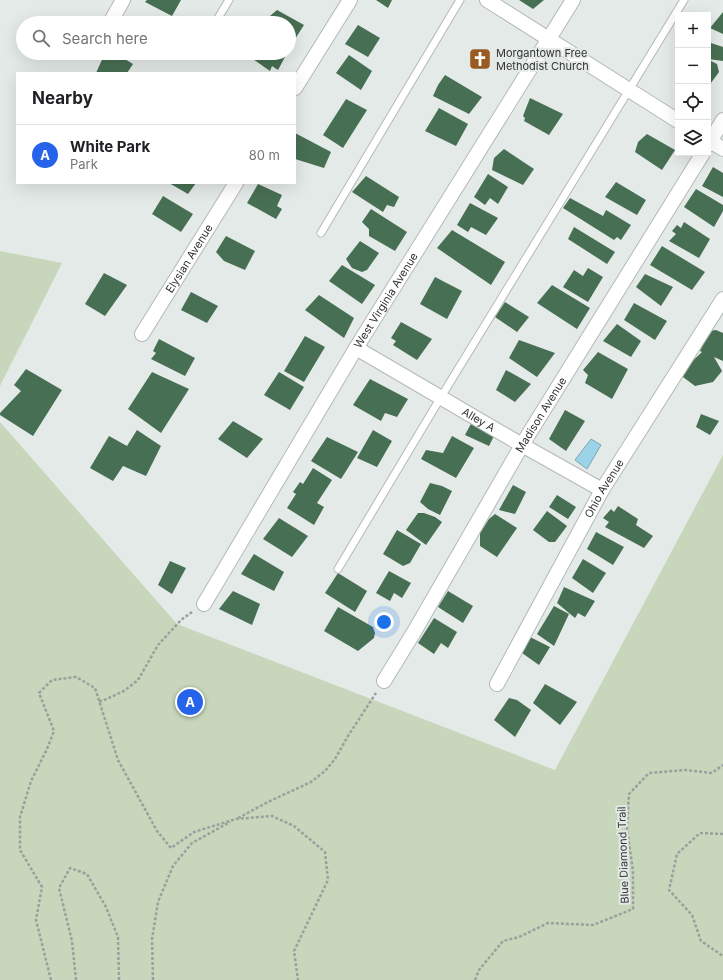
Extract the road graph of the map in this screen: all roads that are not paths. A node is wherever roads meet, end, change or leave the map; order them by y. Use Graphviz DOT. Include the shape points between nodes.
graph roads {
  1 [pos="123,0"];
  2 [pos="229,0"];
  3 [pos="350,0"];
  4 [pos="460,0"];
  5 [pos="487,0"];
  6 [pos="573,0"];
  7 [pos="684,0"];
  8 [pos="114,16"];
  9 [pos="219,16"];
  10 [pos="548,40"];
  11 [pos="296,86"];
  12 [pos="628,90"];
  13 [pos="676,120"];
  14 [pos="723,120"];
  15 [pos="711,139"];
  16 [pos="711,143"];
  17 [pos="723,149"];
  18 [pos="701,156"];
  19 [pos="235,184"];
  20 [pos="321,233"];
  21 [pos="723,299"];
  22 [pos="142,334"];
  23 [pos="356,348"];
  24 [pos="440,397"];
  25 [pos="522,445"];
  26 [pos="602,490"];
  27 [pos="338,569"];
  28 [pos="204,604"];
  29 [pos="384,681"];
  30 [pos="497,684"];
  1 -- 8 [label="street"];
  2 -- 9 [label="lane"];
  3 -- 11 [label="street"];
  4 -- 20 [label="lane"];
  5 -- 10 [label="street"];
  6 -- 10 [label="street, West Virginia Avenue"];
  7 -- 12 [label="lane"];
  10 -- 12 [label="street"];
  10 -- 23 [label="street, West Virginia Avenue"];
  12 -- 13 [label="street"];
  12 -- 24 [label="lane"];
  14 -- 15 [label="street"];
  16 -- 17 [label="street"];
  18 -- 25 [label="street, Madison Avenue"];
  19 -- 22 [label="street, Elysian Avenue"];
  21 -- 26 [label="street, Ohio Avenue"];
  23 -- 24 [label="street, Alley A"];
  23 -- 28 [label="street, West Virginia Avenue"];
  24 -- 25 [label="street, Alley A"];
  24 -- 27 [label="lane"];
  25 -- 26 [label="street, Alley A"];
  25 -- 29 [label="street, Madison Avenue"];
  26 -- 30 [label="street, Ohio Avenue"];
}
